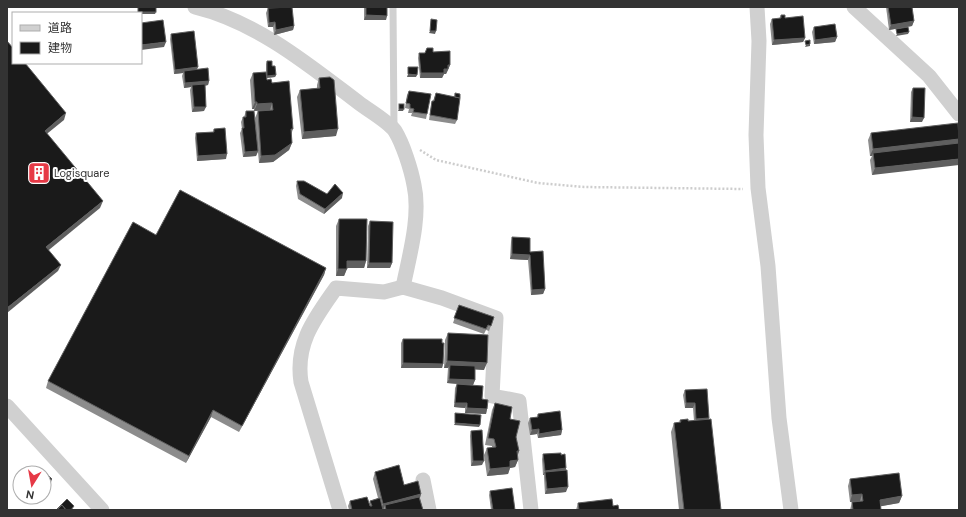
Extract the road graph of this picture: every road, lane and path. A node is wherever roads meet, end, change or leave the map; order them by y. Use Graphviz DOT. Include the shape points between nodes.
graph roads {
  1 [pos="195,7"];
  2 [pos="393,7"];
  3 [pos="757,7"];
  4 [pos="854,7"];
  5 [pos="959,114"];
  6 [pos="394,130"];
  7 [pos="415,148"];
  8 [pos="758,188"];
  9 [pos="403,287"];
  10 [pos="7,406"];
  11 [pos="423,480"];
  12 [pos="102,510"];
  13 [pos="340,510"];
  14 [pos="429,510"];
  15 [pos="531,510"];
  16 [pos="791,510"];
  1 -- 6 [label="street" via="215,12 276,42"];
  2 -- 6 [label="lane"];
  3 -- 8 [label="street"];
  4 -- 5 [label="street" via="929,76"];
  6 -- 9 [label="street" via="414,186 412,242"];
  7 -- 8 [label="path" via="436,160 538,183 584,187"];
  8 -- 16 [label="street" via="768,266 779,418"];
  9 -- 13 [label="street" via="384,292 336,288 313,321 300,351 301,382"];
  9 -- 15 [label="street" via="496,318 492,396 519,401"];
  10 -- 12 [label="street"];
  11 -- 14 [label="street"];
}
